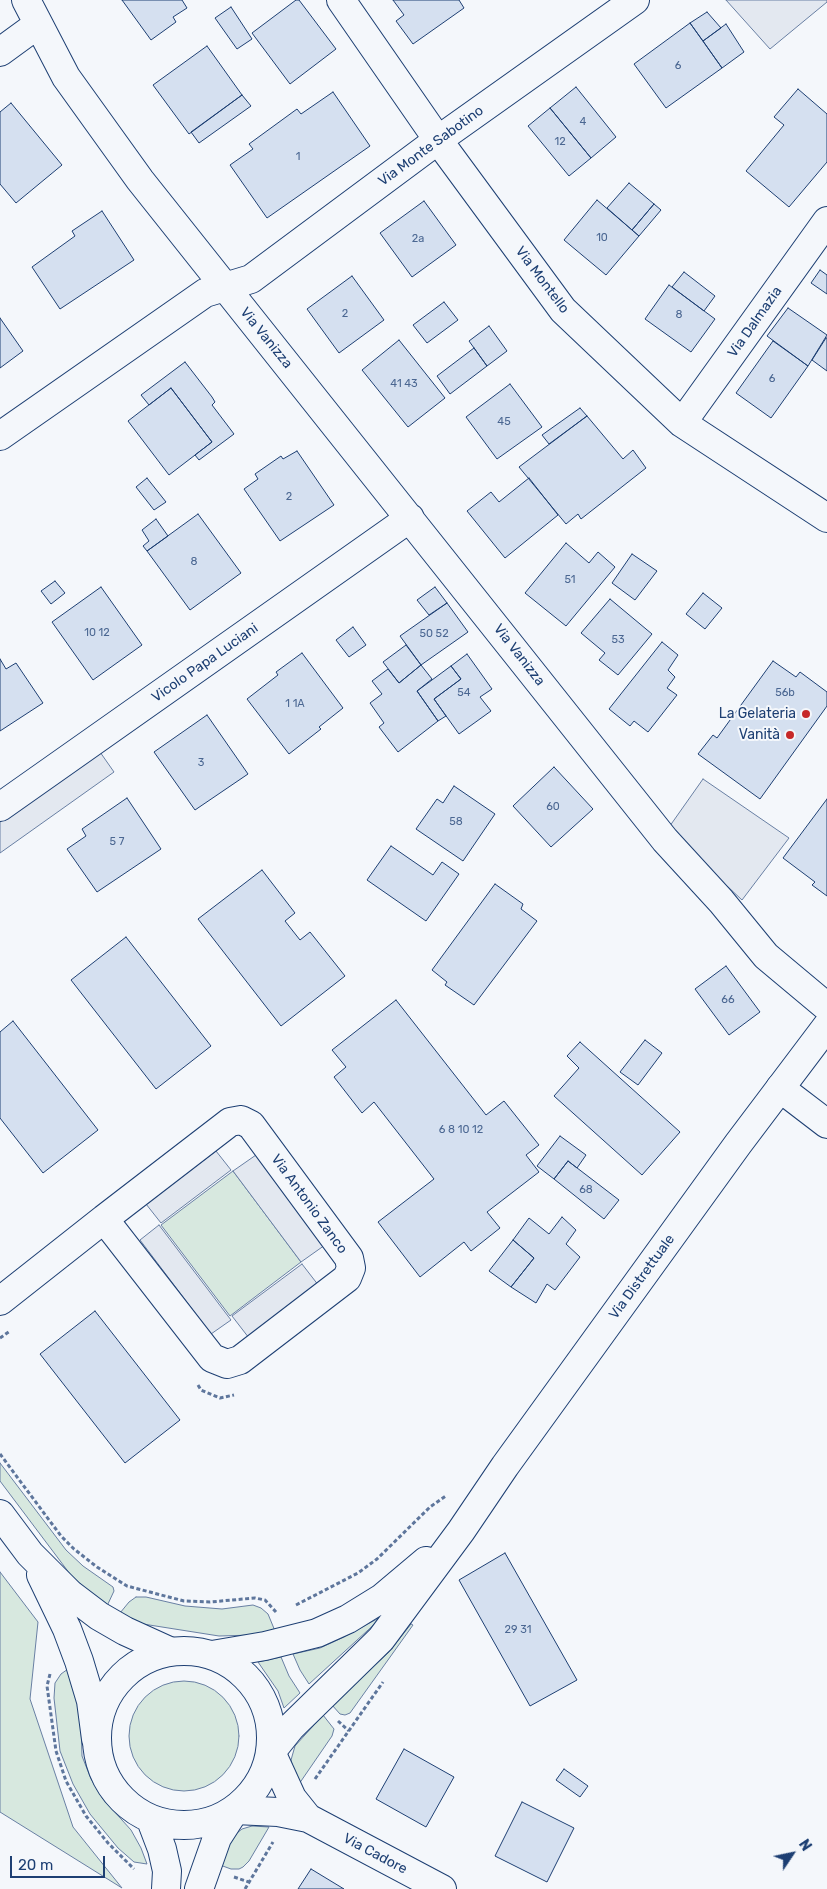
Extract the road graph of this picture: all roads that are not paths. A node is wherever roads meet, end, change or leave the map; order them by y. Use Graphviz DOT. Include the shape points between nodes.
graph roads {
  1 [pos="26,0"];
  2 [pos="341,0"];
  3 [pos="635,0"];
  4 [pos="38,25"];
  5 [pos="0,52"];
  6 [pos="438,140"];
  7 [pos="827,220"];
  8 [pos="226,287"];
  9 [pos="682,424"];
  10 [pos="0,436"];
  11 [pos="410,518"];
  12 [pos="827,518"];
  13 [pos="0,807"];
  14 [pos="827,1007"];
  15 [pos="827,1026"];
  16 [pos="780,1088"];
  17 [pos="827,1124"];
  18 [pos="104,1219"];
  19 [pos="0,1302"];
  20 [pos="0,1514"];
  21 [pos="461,1531"];
  22 [pos="30,1554"];
  23 [pos="169,1651"];
  24 [pos="212,1655"];
  25 [pos="96,1739"];
  26 [pos="270,1752"];
  27 [pos="235,1810"];
  28 [pos="308,1818"];
  29 [pos="151,1820"];
  30 [pos="166,1889"];
  31 [pos="199,1889"];
  32 [pos="442,1889"];
  1 -- 4 [label="street, Via Vanizza"];
  2 -- 6 [label="street, Via Montello"];
  3 -- 6 [label="street, Via Monte Sabotino"];
  4 -- 5 [label="street"];
  4 -- 8 [label="street, Via Vanizza" via="66,76 98,123"];
  6 -- 8 [label="street, Via Monte Sabotino" via="251,279"];
  6 -- 9 [label="street, Via Montello" via="562,310"];
  7 -- 9 [label="street, Via Dalmazia"];
  8 -- 10 [label="street" via="205,293"];
  8 -- 11 [label="street, Via Vanizza"];
  9 -- 12 [label="street, Via Montello"];
  11 -- 13 [label="street, Vicolo Papa Luciani"];
  11 -- 14 [label="street, Via Vanizza" via="666,840 766,956"];
  15 -- 16 [label="street, Via Distrettuale"];
  16 -- 17 [label="street"];
  16 -- 21 [label="street, Via Distrettuale" via="504,1466"];
  18 -- 18 [label="street, Via Antonio Zanco" via="212,1358 228,1364 240,1360 347,1278 351,1268 349,1258 251,1125 241,1120 230,1122"];
  18 -- 19 [label="street, Via Antonio Zanco"];
  20 -- 22 [label="street"];
  21 -- 24 [label="street" via="382,1598 348,1619 317,1633"];
  21 -- 26 [label="street" via="381,1639 291,1727"];
  22 -- 23 [label="street" via="70,1594 99,1616"];
  22 -- 25 [label="street" via="67,1629 92,1701"];
  23 -- 24 [label="street" via="191,1650"];
  23 -- 25 [label="street" via="145,1659 125,1672 109,1692 99,1714"];
  24 -- 26 [label="street" via="234,1666 252,1683 265,1704 271,1728"];
  25 -- 29 [label="street" via="100,1765 111,1788 129,1807"];
  26 -- 27 [label="street" via="264,1774 252,1794"];
  26 -- 28 [label="street, Via Cadore" via="292,1798"];
  27 -- 28 [label="street, Via Cadore" via="278,1812"];
  27 -- 29 [label="street" via="209,1822 190,1825"];
  27 -- 31 [label="street" via="217,1838"];
  28 -- 32 [label="street, Via Cadore"];
  29 -- 30 [label="street" via="167,1871"];
}
